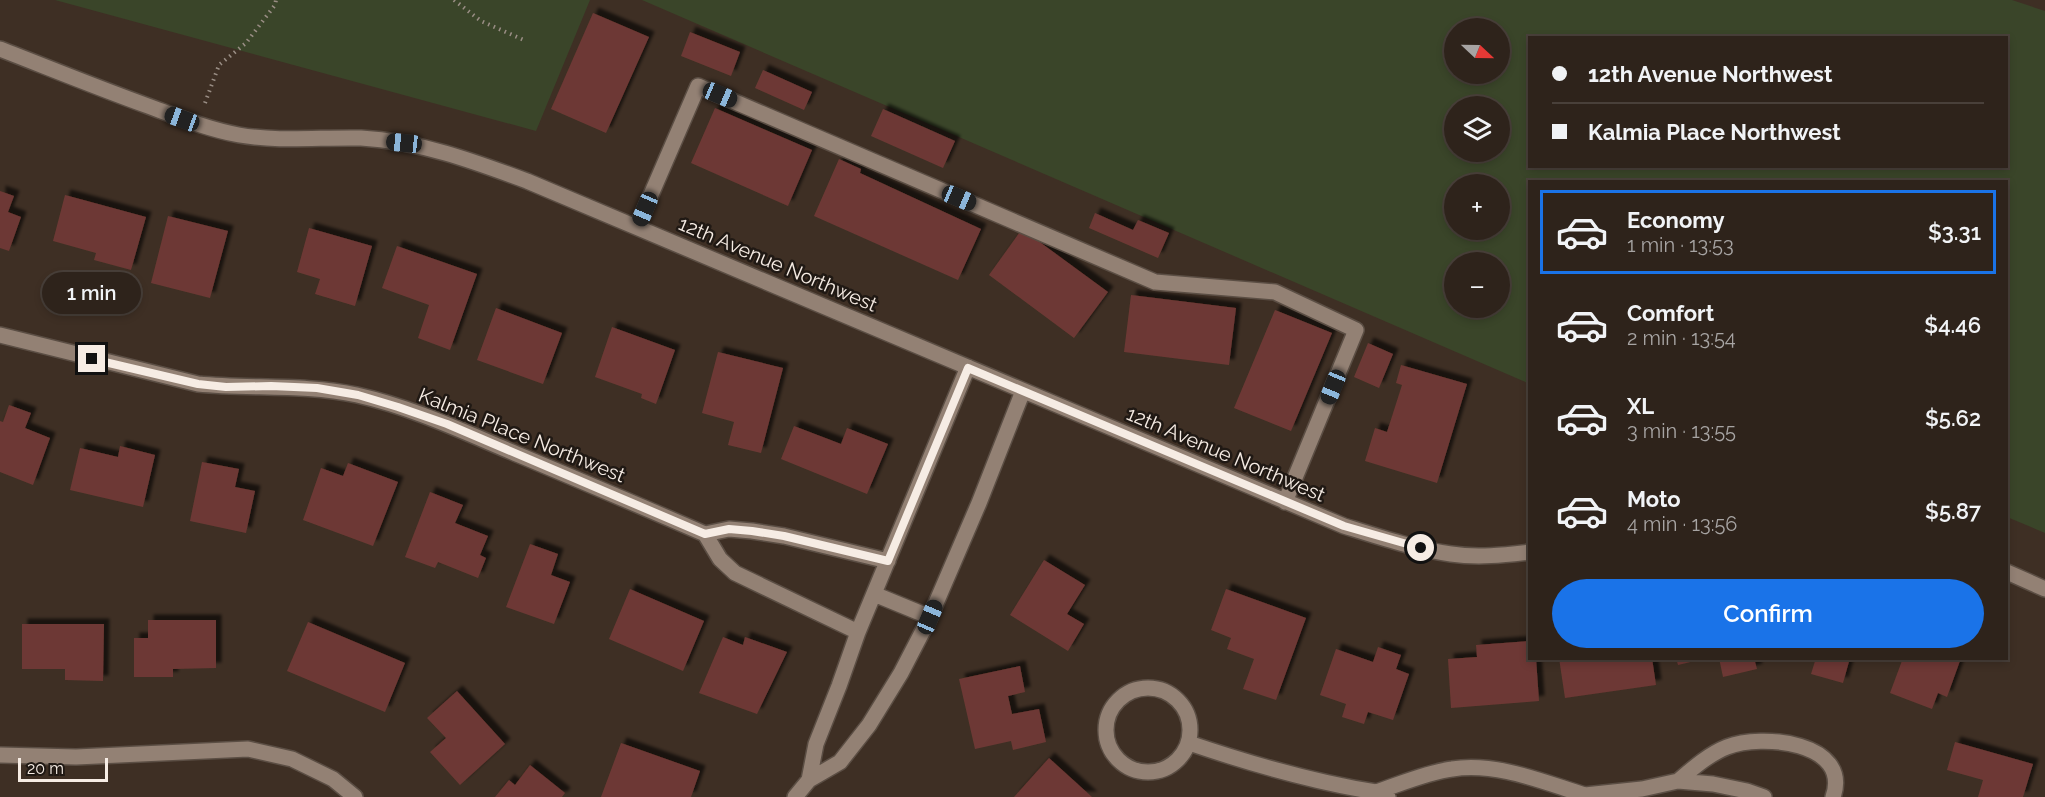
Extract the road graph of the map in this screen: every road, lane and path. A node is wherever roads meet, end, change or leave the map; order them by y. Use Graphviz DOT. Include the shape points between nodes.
graph roads {
  1 [pos="276,0"];
  2 [pos="454,0"];
  3 [pos="526,41"];
  4 [pos="0,49"];
  5 [pos="203,126"];
  6 [pos="637,227"];
  7 [pos="0,335"];
  8 [pos="968,368"];
  9 [pos="1023,391"];
  10 [pos="1285,502"];
  11 [pos="705,534"];
  12 [pos="1528,552"];
  13 [pos="888,561"];
  14 [pos="2008,572"];
  15 [pos="2045,589"];
  16 [pos="874,594"];
  17 [pos="930,617"];
  18 [pos="858,632"];
  19 [pos="1189,743"];
  20 [pos="0,755"];
  21 [pos="809,780"];
  22 [pos="1678,781"];
  23 [pos="1382,794"];
  24 [pos="1581,796"];
  25 [pos="355,797"];
  26 [pos="795,797"];
  27 [pos="1764,797"];
  28 [pos="1833,797"];
  1 -- 5 [label="path" via="246,43 219,65 205,99"];
  2 -- 3 [label="path" via="481,21"];
  4 -- 5 [label="street, 12th Avenue Northwest"];
  5 -- 6 [label="street, 12th Avenue Northwest" via="252,136 362,138 447,153"];
  6 -- 8 [label="street, 12th Avenue Northwest"];
  6 -- 10 [label="street" via="698,86 1155,282 1275,292 1356,330"];
  7 -- 11 [label="street, Kalmia Place Northwest" via="198,384 317,388 358,395 447,424"];
  8 -- 9 [label="street, 12th Avenue Northwest"];
  8 -- 13 [label="street"];
  9 -- 10 [label="street, 12th Avenue Northwest"];
  9 -- 17 [label="street"];
  10 -- 12 [label="street, 12th Avenue Northwest" via="1344,526 1421,548 1490,556"];
  11 -- 13 [label="street" via="729,529 752,531"];
  11 -- 18 [label="street" via="720,559 735,573"];
  13 -- 16 [label="street"];
  14 -- 15 [label="street"];
  16 -- 17 [label="street"];
  16 -- 18 [label="street"];
  17 -- 21 [label="street" via="902,673 869,725 840,762"];
  18 -- 21 [label="street" via="816,744"];
  19 -- 19 [label="street" via="1188,717 1173,696 1161,690 1142,689 1124,696 1108,717 1108,743 1114,755 1135,771 1161,770 1173,764"];
  19 -- 23 [label="street" via="1268,769"];
  20 -- 25 [label="street" via="76,757 248,750 292,759 333,779"];
  21 -- 26 [label="street"];
  22 -- 24 [label="street"];
  22 -- 27 [label="street" via="1713,783"];
  22 -- 28 [label="street" via="1727,747 1781,742 1820,754 1831,767 1836,788"];
  23 -- 24 [label="street" via="1452,769 1488,768 1522,775"];
}
